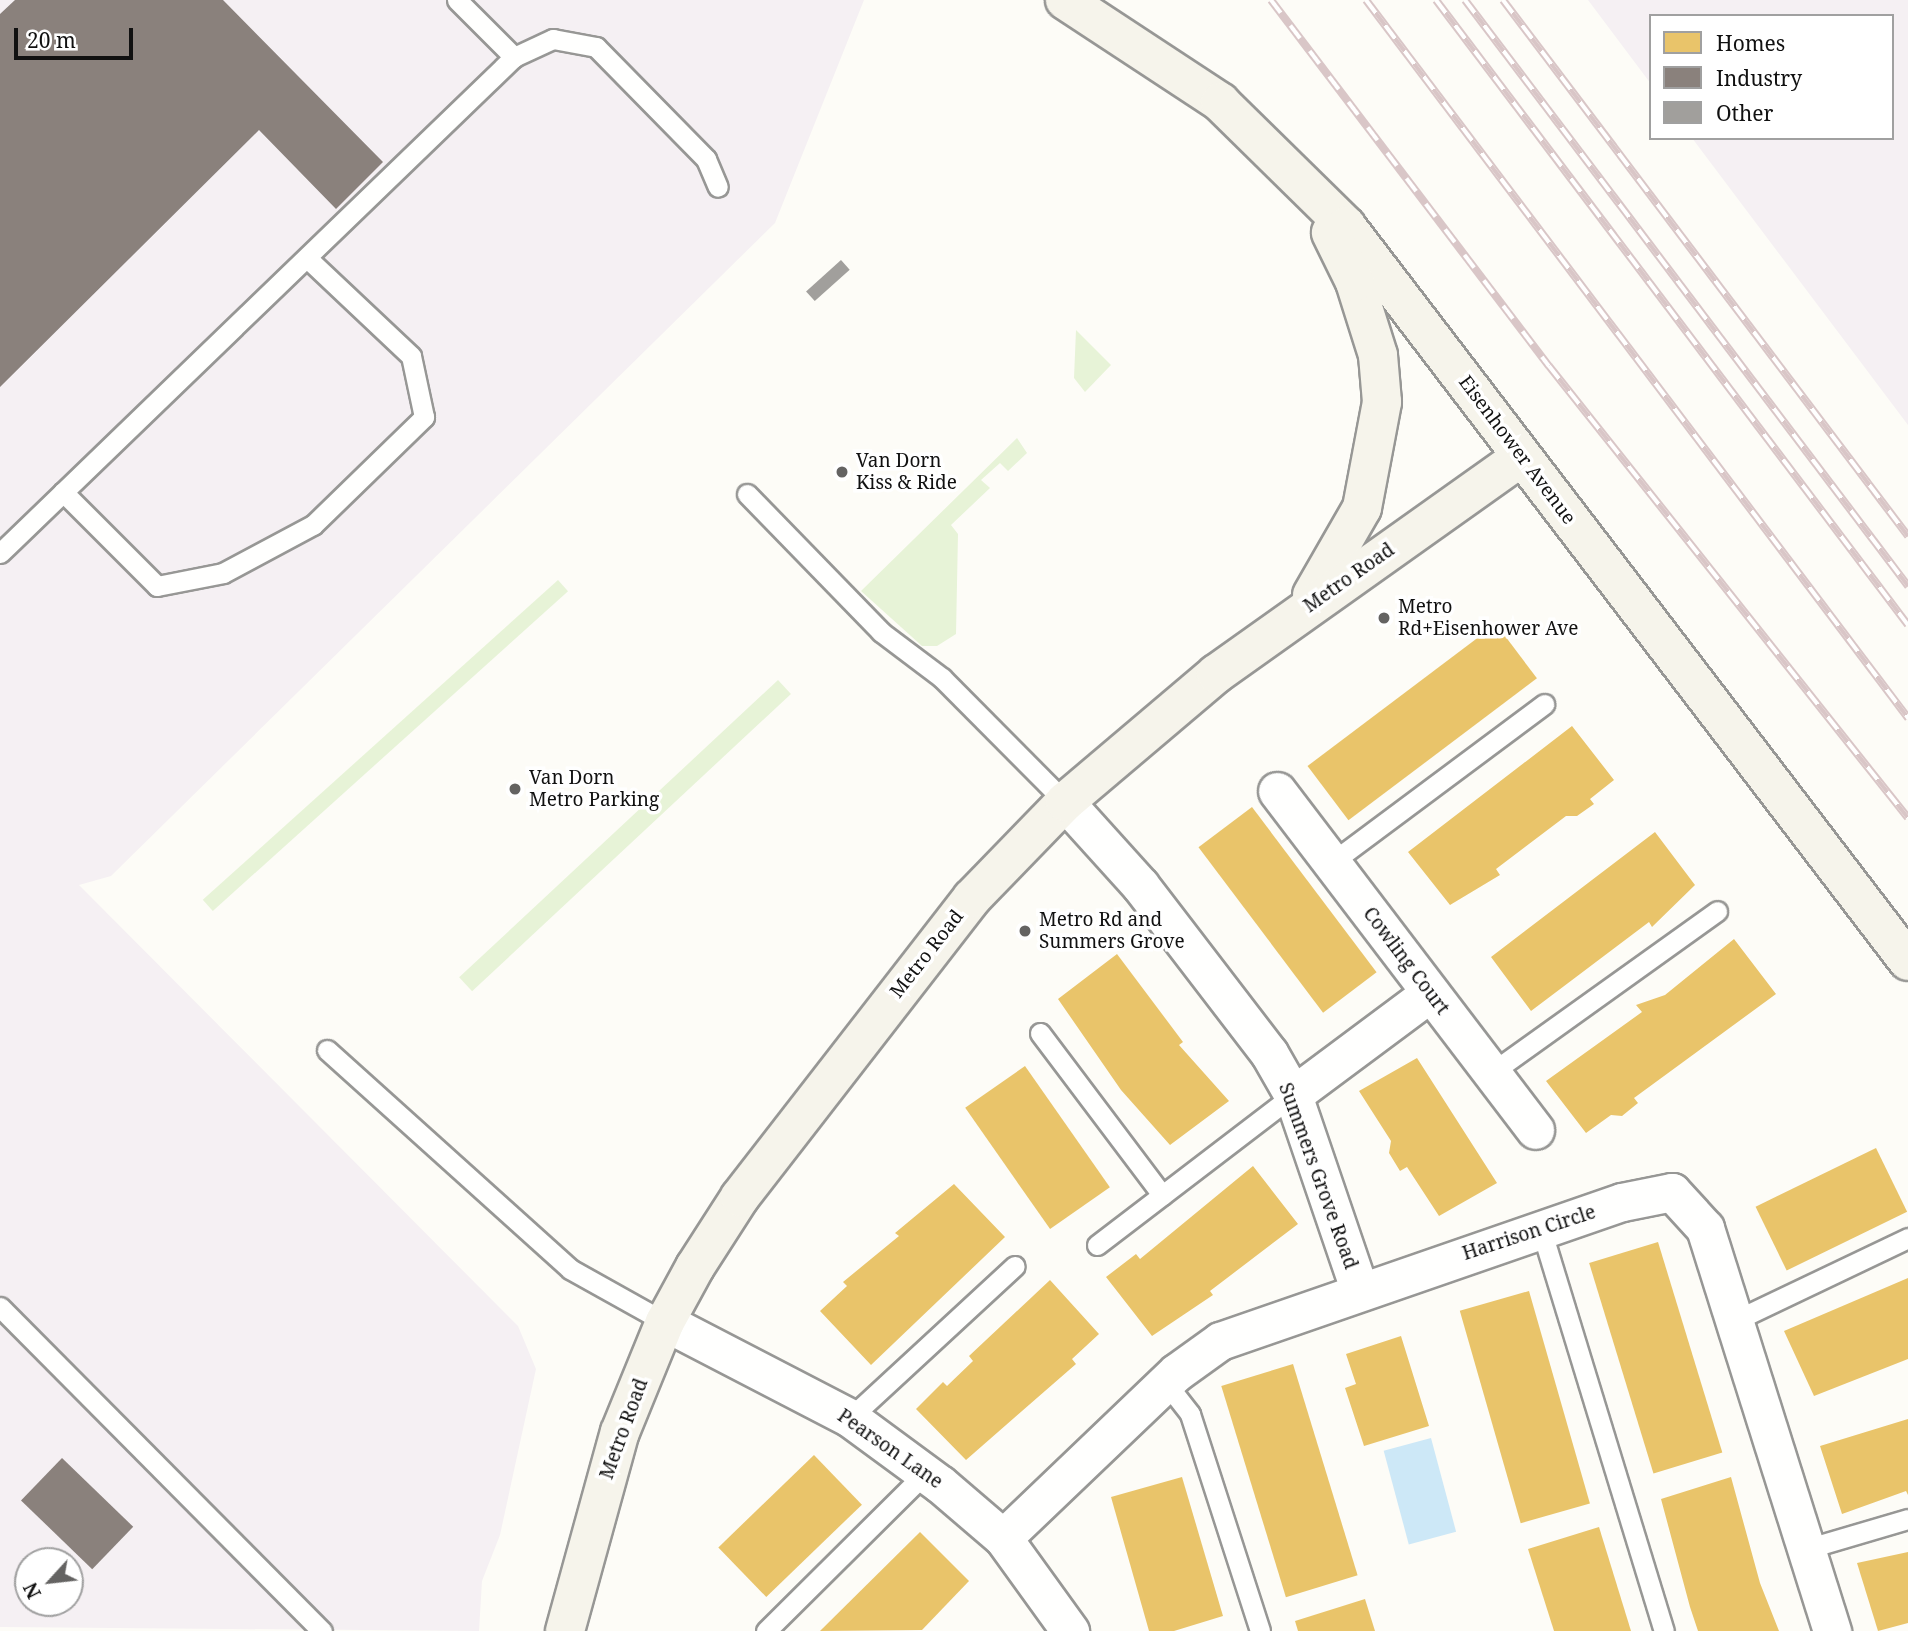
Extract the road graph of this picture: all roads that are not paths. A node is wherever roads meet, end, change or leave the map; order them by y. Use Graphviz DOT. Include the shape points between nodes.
graph roads {
  1 [pos="457,0"];
  2 [pos="1065,0"];
  3 [pos="514,57"];
  4 [pos="1306,180"];
  5 [pos="718,187"];
  6 [pos="307,258"];
  7 [pos="1521,457"];
  8 [pos="63,492"];
  9 [pos="747,494"];
  10 [pos="0,553"];
  11 [pos="1301,612"];
  12 [pos="1544,704"];
  13 [pos="1277,791"];
  14 [pos="1065,802"];
  15 [pos="1331,863"];
  16 [pos="1717,911"];
  17 [pos="1908,961"];
  18 [pos="1430,993"];
  19 [pos="1040,1033"];
  20 [pos="327,1050"];
  21 [pos="1491,1073"];
  22 [pos="1293,1095"];
  23 [pos="1535,1130"];
  24 [pos="1162,1195"];
  25 [pos="1541,1229"];
  26 [pos="1908,1238"];
  27 [pos="1097,1245"];
  28 [pos="1015,1266"];
  29 [pos="1359,1289"];
  30 [pos="0,1307"];
  31 [pos="1734,1321"];
  32 [pos="665,1322"];
  33 [pos="1166,1383"];
  34 [pos="850,1418"];
  35 [pos="925,1473"];
  36 [pos="1908,1519"];
  37 [pos="1003,1538"];
  38 [pos="1807,1549"];
  39 [pos="323,1631"];
  40 [pos="565,1631"];
  41 [pos="766,1631"];
  42 [pos="1070,1631"];
  43 [pos="1260,1631"];
  44 [pos="1664,1631"];
  45 [pos="1832,1631"];
  1 -- 3 [label="lane"];
  2 -- 4 [label="main road, Eisenhower Avenue" via="1220,102"];
  3 -- 5 [label="lane" via="553,38 596,47 706,159"];
  3 -- 6 [label="lane"];
  4 -- 7 [label="main road, Eisenhower Avenue"];
  4 -- 11 [label="main road" via="1355,282 1378,355 1382,402 1362,508"];
  6 -- 8 [label="lane"];
  6 -- 8 [label="lane" via="411,356 424,416 313,525 223,573 157,586"];
  7 -- 11 [label="main road, Metro Road"];
  7 -- 17 [label="main road, Eisenhower Avenue"];
  8 -- 10 [label="lane"];
  9 -- 14 [label="lane" via="881,632 942,678"];
  11 -- 14 [label="main road, Metro Road"];
  12 -- 15 [label="lane"];
  13 -- 15 [label="street, Cowling Court"];
  14 -- 22 [label="street, Summers Grove Road" via="1140,885 1269,1053"];
  14 -- 32 [label="main road, Metro Road" via="972,898 906,980 740,1197"];
  15 -- 18 [label="street, Cowling Court"];
  16 -- 21 [label="lane"];
  18 -- 21 [label="street, Cowling Court"];
  18 -- 22 [label="street"];
  19 -- 24 [label="lane"];
  20 -- 32 [label="lane" via="570,1269"];
  21 -- 23 [label="street, Cowling Court"];
  22 -- 24 [label="lane"];
  22 -- 29 [label="street, Summers Grove Road"];
  24 -- 27 [label="lane"];
  25 -- 29 [label="street, Harrison Circle"];
  25 -- 31 [label="street, Harrison Circle" via="1672,1192 1689,1203 1705,1228"];
  25 -- 44 [label="lane"];
  26 -- 31 [label="lane"];
  28 -- 34 [label="lane"];
  29 -- 33 [label="street, Harrison Circle" via="1220,1341"];
  30 -- 39 [label="lane"];
  31 -- 38 [label="street, Harrison Circle"];
  32 -- 34 [label="street, Pearson Lane"];
  32 -- 40 [label="main road, Metro Road" via="620,1432"];
  33 -- 37 [label="street, Harrison Circle"];
  33 -- 43 [label="lane" via="1190,1414"];
  34 -- 35 [label="street, Pearson Lane"];
  35 -- 37 [label="street, Pearson Lane"];
  35 -- 41 [label="lane"];
  36 -- 38 [label="lane"];
  37 -- 42 [label="street, Pearson Lane"];
  38 -- 45 [label="street, Harrison Circle"];
}
